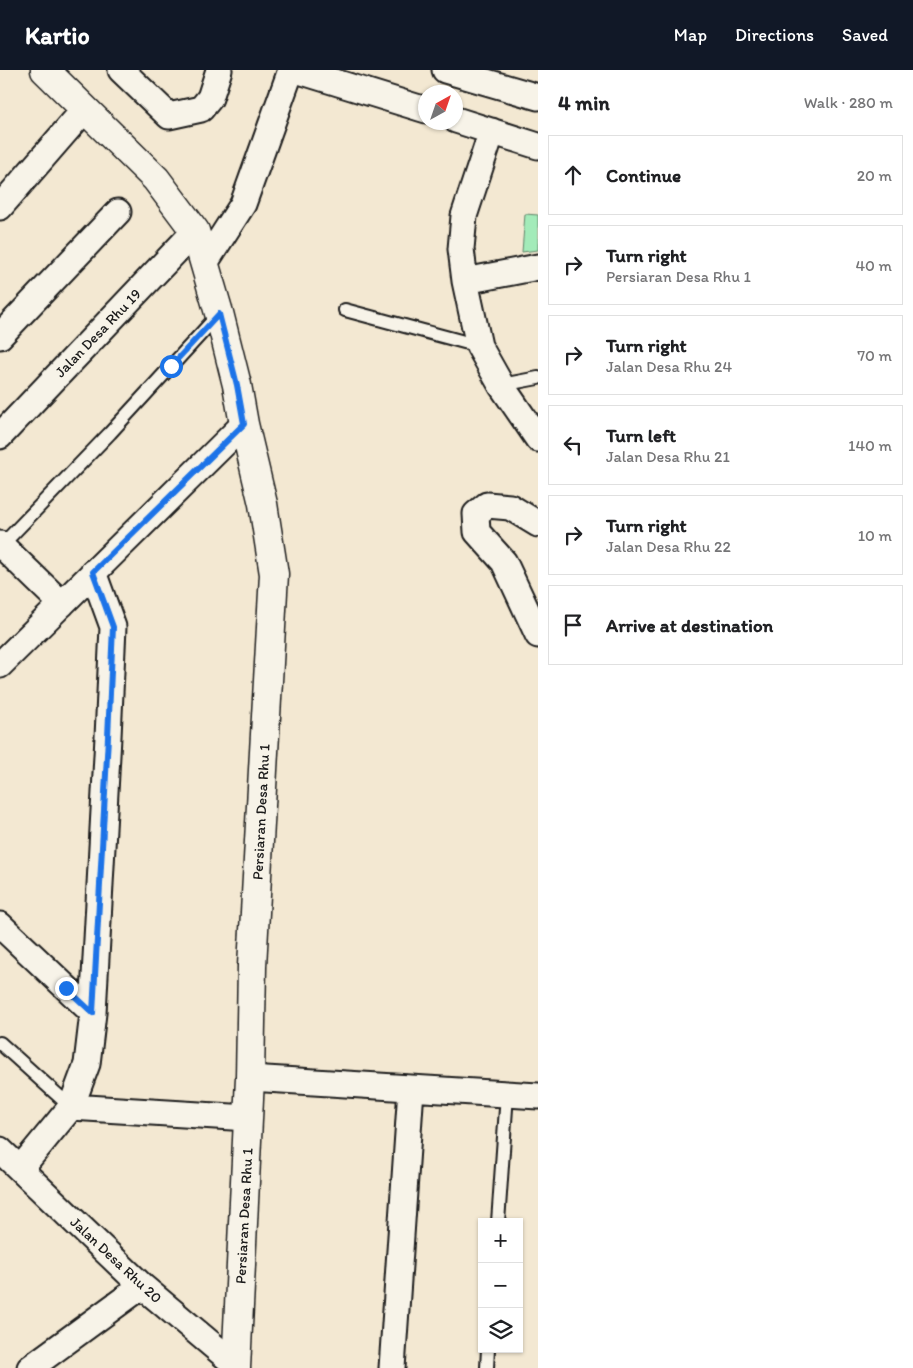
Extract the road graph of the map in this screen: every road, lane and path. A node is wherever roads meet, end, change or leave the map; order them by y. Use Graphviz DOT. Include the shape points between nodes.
graph roads {
  1 [pos="45,70"];
  2 [pos="121,70"];
  3 [pos="219,70"];
  4 [pos="444,70"];
  5 [pos="301,71"];
  6 [pos="538,97"];
  7 [pos="418,108"];
  8 [pos="85,109"];
  9 [pos="463,122"];
  10 [pos="492,131"];
  11 [pos="538,146"];
  12 [pos="0,207"];
  13 [pos="118,212"];
  14 [pos="195,231"];
  15 [pos="205,263"];
  16 [pos="538,267"];
  17 [pos="465,281"];
  18 [pos="344,310"];
  19 [pos="219,314"];
  20 [pos="0,336"];
  21 [pos="479,346"];
  22 [pos="538,378"];
  23 [pos="501,386"];
  24 [pos="244,424"];
  25 [pos="0,436"];
  26 [pos="538,439"];
  27 [pos="538,524"];
  28 [pos="0,545"];
  29 [pos="93,572"];
  30 [pos="62,604"];
  31 [pos="538,635"];
  32 [pos="0,665"];
  33 [pos="0,925"];
  34 [pos="93,1013"];
  35 [pos="0,1043"];
  36 [pos="250,1078"];
  37 [pos="410,1088"];
  38 [pos="507,1094"];
  39 [pos="538,1096"];
  40 [pos="71,1107"];
  41 [pos="248,1118"];
  42 [pos="0,1150"];
  43 [pos="20,1169"];
  44 [pos="498,1218"];
  45 [pos="142,1286"];
  46 [pos="488,1353"];
  47 [pos="236,1366"];
  48 [pos="30,1368"];
  49 [pos="392,1368"];
  50 [pos="487,1368"];
  1 -- 8 [label="street, Persiaran Desa Rhu 1"];
  2 -- 3 [label="street" via="169,116 201,109 210,98"];
  4 -- 6 [label="street"];
  5 -- 7 [label="street"];
  5 -- 15 [label="street" via="243,204"];
  8 -- 12 [label="street"];
  8 -- 14 [label="street, Persiaran Desa Rhu 1" via="156,179"];
  9 -- 10 [label="street"];
  10 -- 11 [label="street"];
  10 -- 17 [label="street" via="464,216 461,249"];
  13 -- 20 [label="street"];
  14 -- 15 [label="street, Persiaran Desa Rhu 1"];
  14 -- 25 [label="street, Jalan Desa Rhu 19"];
  15 -- 19 [label="street, Persiaran Desa Rhu 1"];
  16 -- 17 [label="street"];
  17 -- 21 [label="street"];
  18 -- 21 [label="lane"];
  19 -- 24 [label="street, Persiaran Desa Rhu 1"];
  19 -- 28 [label="lane" via="110,433"];
  21 -- 23 [label="street"];
  22 -- 23 [label="lane"];
  23 -- 26 [label="street"];
  24 -- 29 [label="street"];
  24 -- 36 [label="street, Persiaran Desa Rhu 1" via="263,504 274,574 252,966"];
  27 -- 31 [label="street" via="510,507 487,505 476,514 477,532 504,562"];
  28 -- 30 [label="street"];
  29 -- 30 [label="street"];
  29 -- 34 [label="street" via="113,627"];
  30 -- 32 [label="street"];
  33 -- 34 [label="street"];
  34 -- 40 [label="street" via="86,1064"];
  35 -- 40 [label="lane"];
  36 -- 37 [label="street"];
  36 -- 41 [label="street, Persiaran Desa Rhu 1"];
  37 -- 38 [label="street"];
  37 -- 49 [label="street"];
  38 -- 39 [label="street"];
  38 -- 44 [label="lane"];
  40 -- 41 [label="street"];
  40 -- 43 [label="street"];
  41 -- 47 [label="street, Persiaran Desa Rhu 1"];
  42 -- 43 [label="street, Jalan Desa Rhu 20"];
  43 -- 45 [label="street, Jalan Desa Rhu 20"];
  45 -- 47 [label="street, Jalan Desa Rhu 20"];
  45 -- 48 [label="street"];
  46 -- 50 [label="lane"];
}
